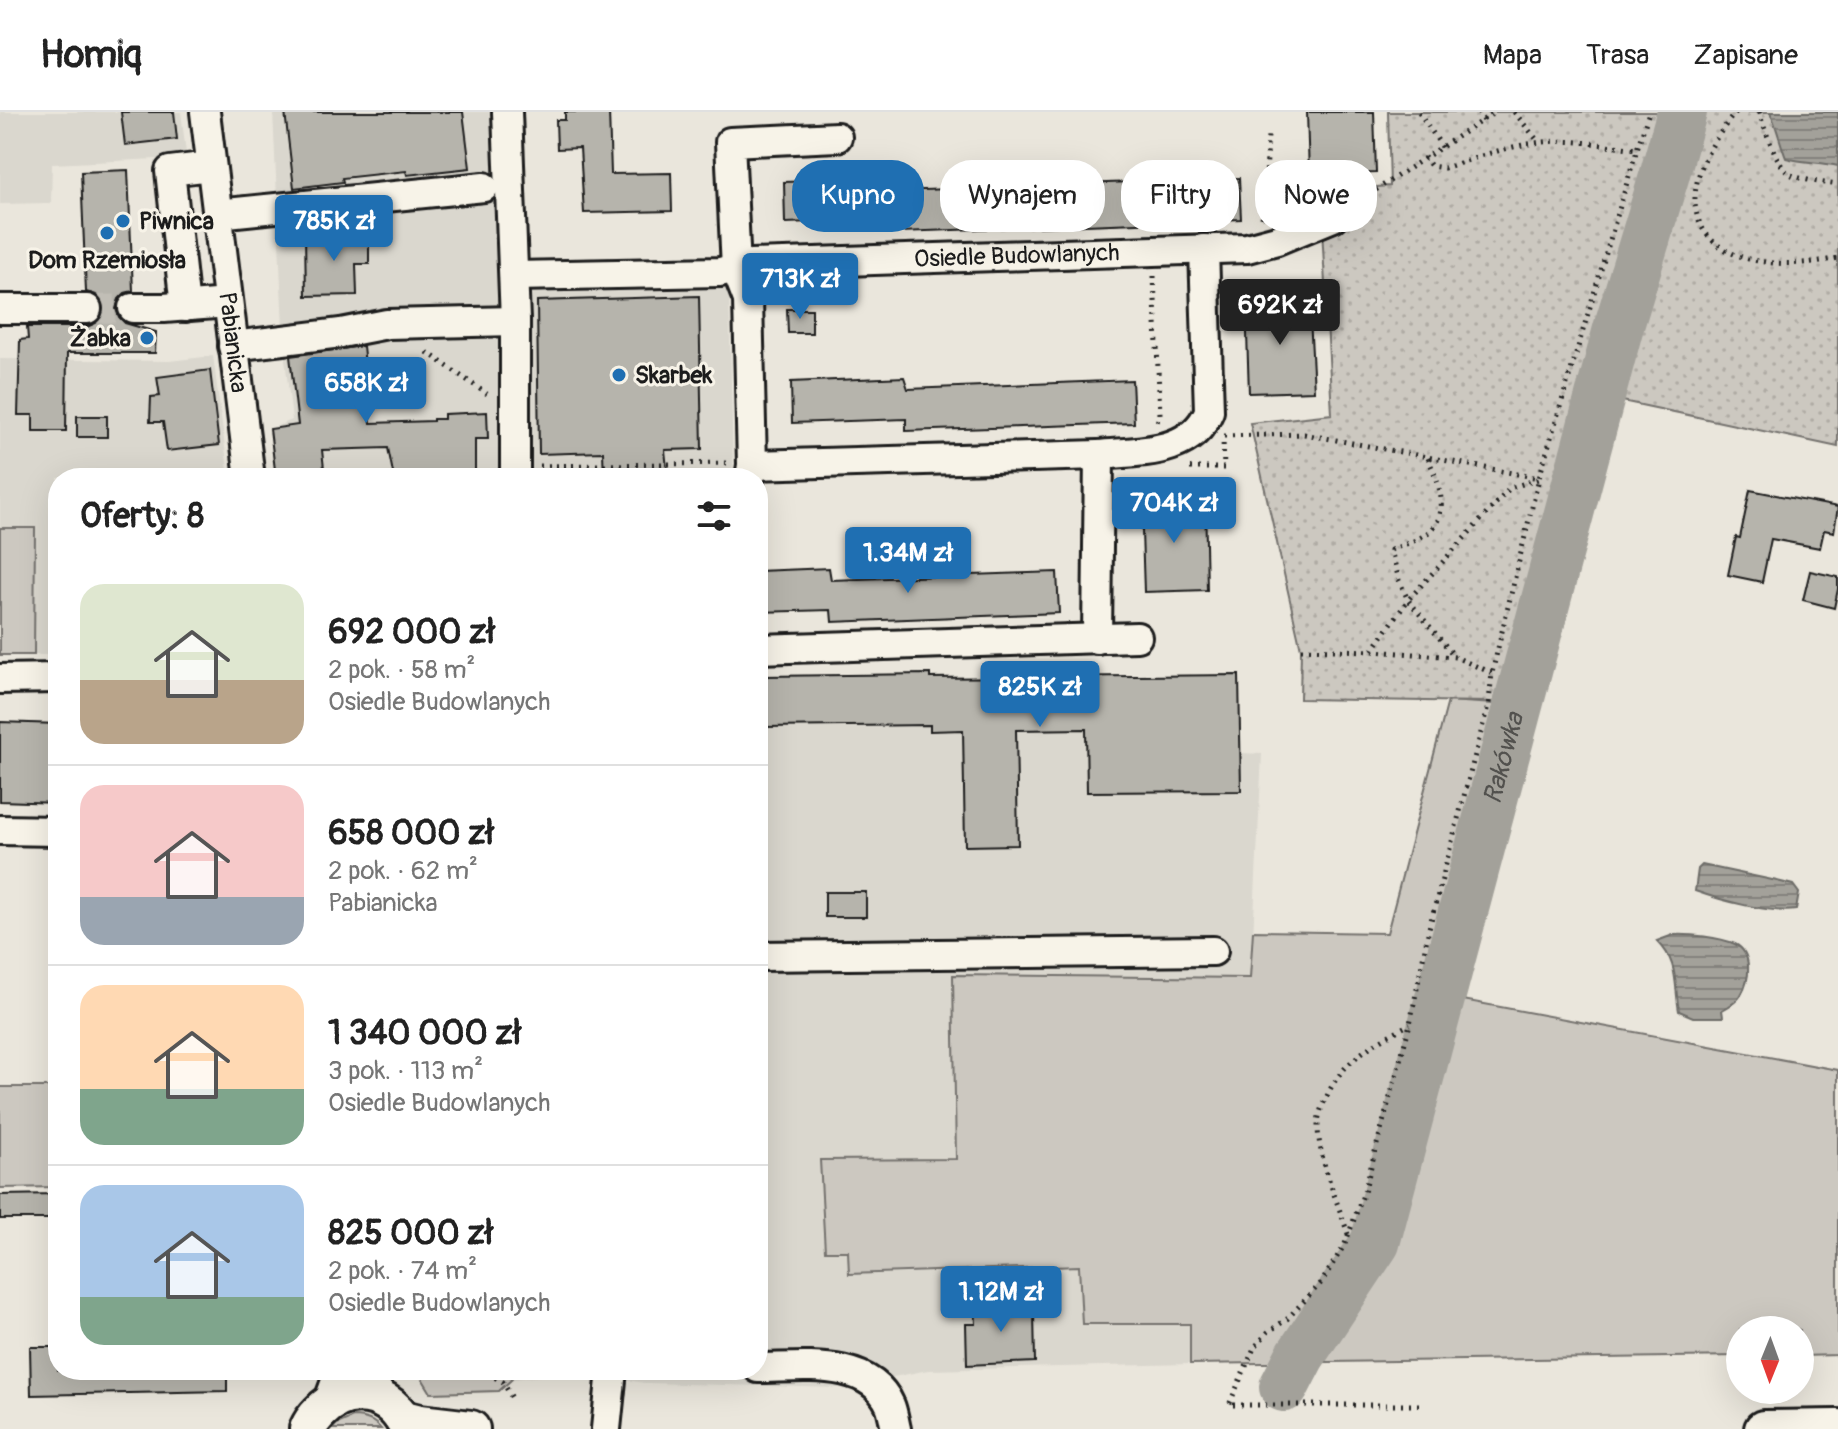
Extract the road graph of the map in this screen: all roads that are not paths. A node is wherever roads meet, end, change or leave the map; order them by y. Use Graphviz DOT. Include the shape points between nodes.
graph roads {
  1 [pos="205,112"];
  2 [pos="507,112"];
  3 [pos="837,137"];
  4 [pos="211,166"];
  5 [pos="484,187"];
  6 [pos="217,214"];
  7 [pos="1296,232"];
  8 [pos="1204,249"];
  9 [pos="736,269"];
  10 [pos="514,276"];
  11 [pos="228,303"];
  12 [pos="185,307"];
  13 [pos="133,308"];
  14 [pos="0,309"];
  15 [pos="87,309"];
  16 [pos="515,321"];
  17 [pos="233,346"];
  18 [pos="1099,455"];
  19 [pos="249,468"];
  20 [pos="524,468"];
  21 [pos="744,468"];
  22 [pos="768,468"];
  23 [pos="1137,637"];
  24 [pos="1097,639"];
  25 [pos="768,649"];
  26 [pos="48,678"];
  27 [pos="0,679"];
  28 [pos="0,830"];
  29 [pos="48,831"];
  30 [pos="1213,951"];
  31 [pos="768,956"];
  32 [pos="768,1368"];
  33 [pos="611,1380"];
  34 [pos="391,1404"];
  35 [pos="316,1410"];
  36 [pos="1838,1428"];
  37 [pos="471,1429"];
  38 [pos="606,1429"];
  39 [pos="896,1429"];
  40 [pos="1763,1429"];
  1 -- 4 [label="street, Pabianicka"];
  2 -- 10 [label="street"];
  3 -- 9 [label="street" via="730,142"];
  4 -- 6 [label="street, Pabianicka"];
  4 -- 12 [label="street" via="170,171"];
  5 -- 6 [label="street"];
  6 -- 11 [label="street, Pabianicka"];
  7 -- 8 [label="street, Osiedle Budowlanych" via="1247,248"];
  8 -- 9 [label="street, Osiedle Budowlanych" via="751,264"];
  8 -- 18 [label="street" via="1209,411 1205,422 1194,435 1169,447"];
  9 -- 10 [label="street, Osiedle Budowlanych"];
  9 -- 21 [label="street" via="748,300"];
  10 -- 16 [label="street"];
  11 -- 12 [label="street"];
  11 -- 17 [label="street, Pabianicka"];
  12 -- 13 [label="street"];
  14 -- 15 [label="street"];
  16 -- 17 [label="street" via="387,324"];
  16 -- 20 [label="street" via="515,414"];
  17 -- 19 [label="street, Pabianicka"];
  18 -- 22 [label="street"];
  18 -- 24 [label="street"];
  23 -- 24 [label="street"];
  24 -- 25 [label="street"];
  26 -- 27 [label="street"];
  28 -- 29 [label="street"];
  30 -- 31 [label="street"];
  32 -- 39 [label="street" via="861,1375 885,1395"];
  33 -- 38 [label="street"];
  34 -- 35 [label="main road" via="349,1395"];
  34 -- 37 [label="main road" via="420,1423"];
  36 -- 40 [label="main road"];
}
